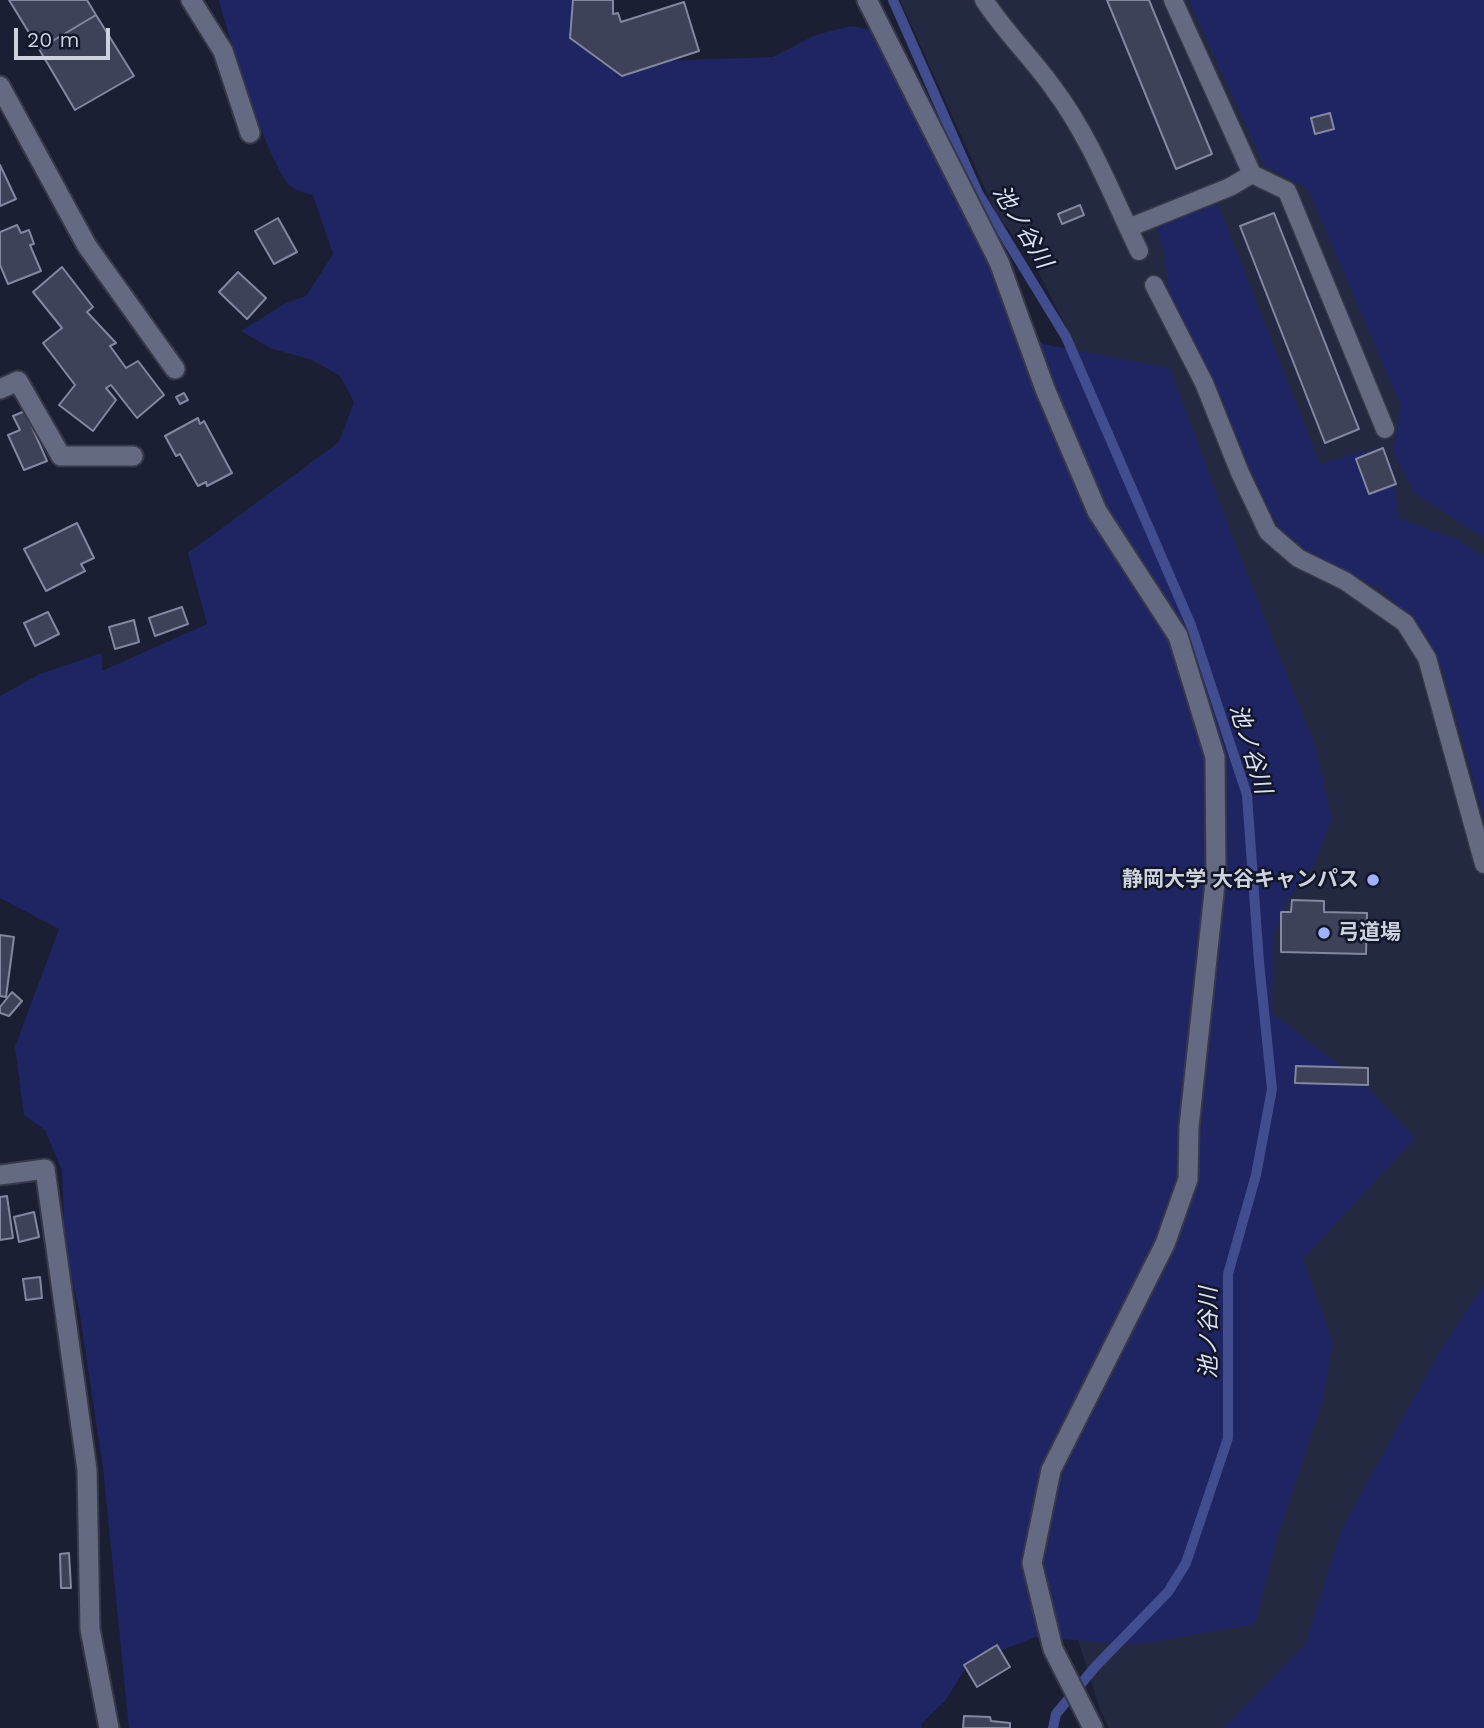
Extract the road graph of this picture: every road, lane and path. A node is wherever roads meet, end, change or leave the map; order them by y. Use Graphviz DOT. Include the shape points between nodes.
graph roads {
  1 [pos="191,0"];
  2 [pos="867,0"];
  3 [pos="984,0"];
  4 [pos="1173,0"];
  5 [pos="0,86"];
  6 [pos="250,133"];
  7 [pos="1252,174"];
  8 [pos="1128,228"];
  9 [pos="1139,251"];
  10 [pos="1154,285"];
  11 [pos="175,369"];
  12 [pos="0,389"];
  13 [pos="1385,429"];
  14 [pos="133,456"];
  15 [pos="1484,864"];
  16 [pos="0,1175"];
  17 [pos="109,1728"];
  18 [pos="1093,1728"];
  1 -- 6 [label="street" via="223,51"];
  2 -- 18 [label="street" via="999,262 1045,389 1097,511 1178,636 1215,757 1216,874 1189,1127 1188,1180 1165,1244 1051,1471 1032,1563 1053,1649"];
  3 -- 8 [label="lane" via="1005,32 1055,89"];
  4 -- 7 [label="lane"];
  5 -- 11 [label="street" via="87,246"];
  7 -- 8 [label="lane"];
  7 -- 13 [label="lane" via="1287,191"];
  8 -- 9 [label="lane"];
  10 -- 15 [label="lane" via="1204,383 1268,532 1298,558 1345,581 1405,623 1427,658"];
  12 -- 14 [label="street" via="18,380 61,456"];
  16 -- 17 [label="street" via="45,1169 87,1470 90,1629"];
}
